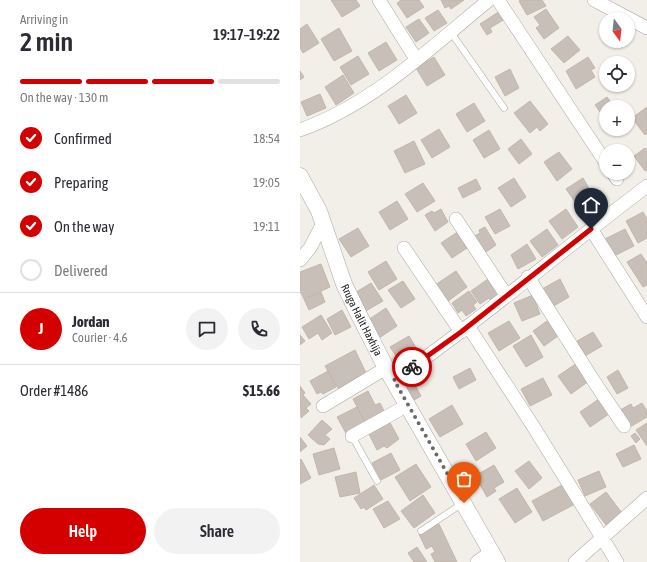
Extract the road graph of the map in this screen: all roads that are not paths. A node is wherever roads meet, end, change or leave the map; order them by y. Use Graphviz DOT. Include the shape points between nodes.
graph roads {
  1 [pos="379,0"];
  2 [pos="489,0"];
  3 [pos="498,0"];
  4 [pos="594,0"];
  5 [pos="647,28"];
  6 [pos="450,31"];
  7 [pos="416,59"];
  8 [pos="504,108"];
  9 [pos="300,130"];
  10 [pos="599,152"];
  11 [pos="300,176"];
  12 [pos="647,186"];
  13 [pos="456,219"];
  14 [pos="324,223"];
  15 [pos="591,229"];
  16 [pos="404,248"];
  17 [pos="300,260"];
  18 [pos="528,277"];
  19 [pos="506,295"];
  20 [pos="647,317"];
  21 [pos="465,329"];
  22 [pos="390,374"];
  23 [pos="323,406"];
  24 [pos="408,406"];
  25 [pos="624,426"];
  26 [pos="352,436"];
  27 [pos="377,481"];
  28 [pos="647,498"];
  29 [pos="464,503"];
  30 [pos="421,531"];
  31 [pos="602,537"];
  32 [pos="494,557"];
  33 [pos="477,562"];
  34 [pos="575,562"];
  35 [pos="617,562"];
  1 -- 7 [label="street"];
  2 -- 6 [label="street"];
  3 -- 10 [label="street"];
  4 -- 5 [label="street"];
  6 -- 7 [label="street"];
  6 -- 8 [label="lane"];
  7 -- 9 [label="street" via="356,104 318,124"];
  11 -- 14 [label="street, Rruga Halit Haxhija"];
  12 -- 15 [label="street"];
  13 -- 19 [label="street"];
  14 -- 17 [label="street"];
  14 -- 22 [label="street, Rruga Halit Haxhija" via="344,284"];
  15 -- 18 [label="street"];
  15 -- 20 [label="street"];
  16 -- 21 [label="street"];
  18 -- 19 [label="street"];
  18 -- 25 [label="street"];
  19 -- 21 [label="street"];
  21 -- 22 [label="street"];
  21 -- 31 [label="street"];
  22 -- 23 [label="street"];
  22 -- 24 [label="street, Rruga Halit Haxhija"];
  24 -- 26 [label="street"];
  24 -- 29 [label="street, Rruga Halit Haxhija"];
  26 -- 27 [label="lane"];
  28 -- 31 [label="street"];
  29 -- 30 [label="lane"];
  29 -- 32 [label="street, Rruga Halit Haxhija"];
  31 -- 34 [label="street"];
  31 -- 35 [label="street"];
  32 -- 33 [label="street"];
}
